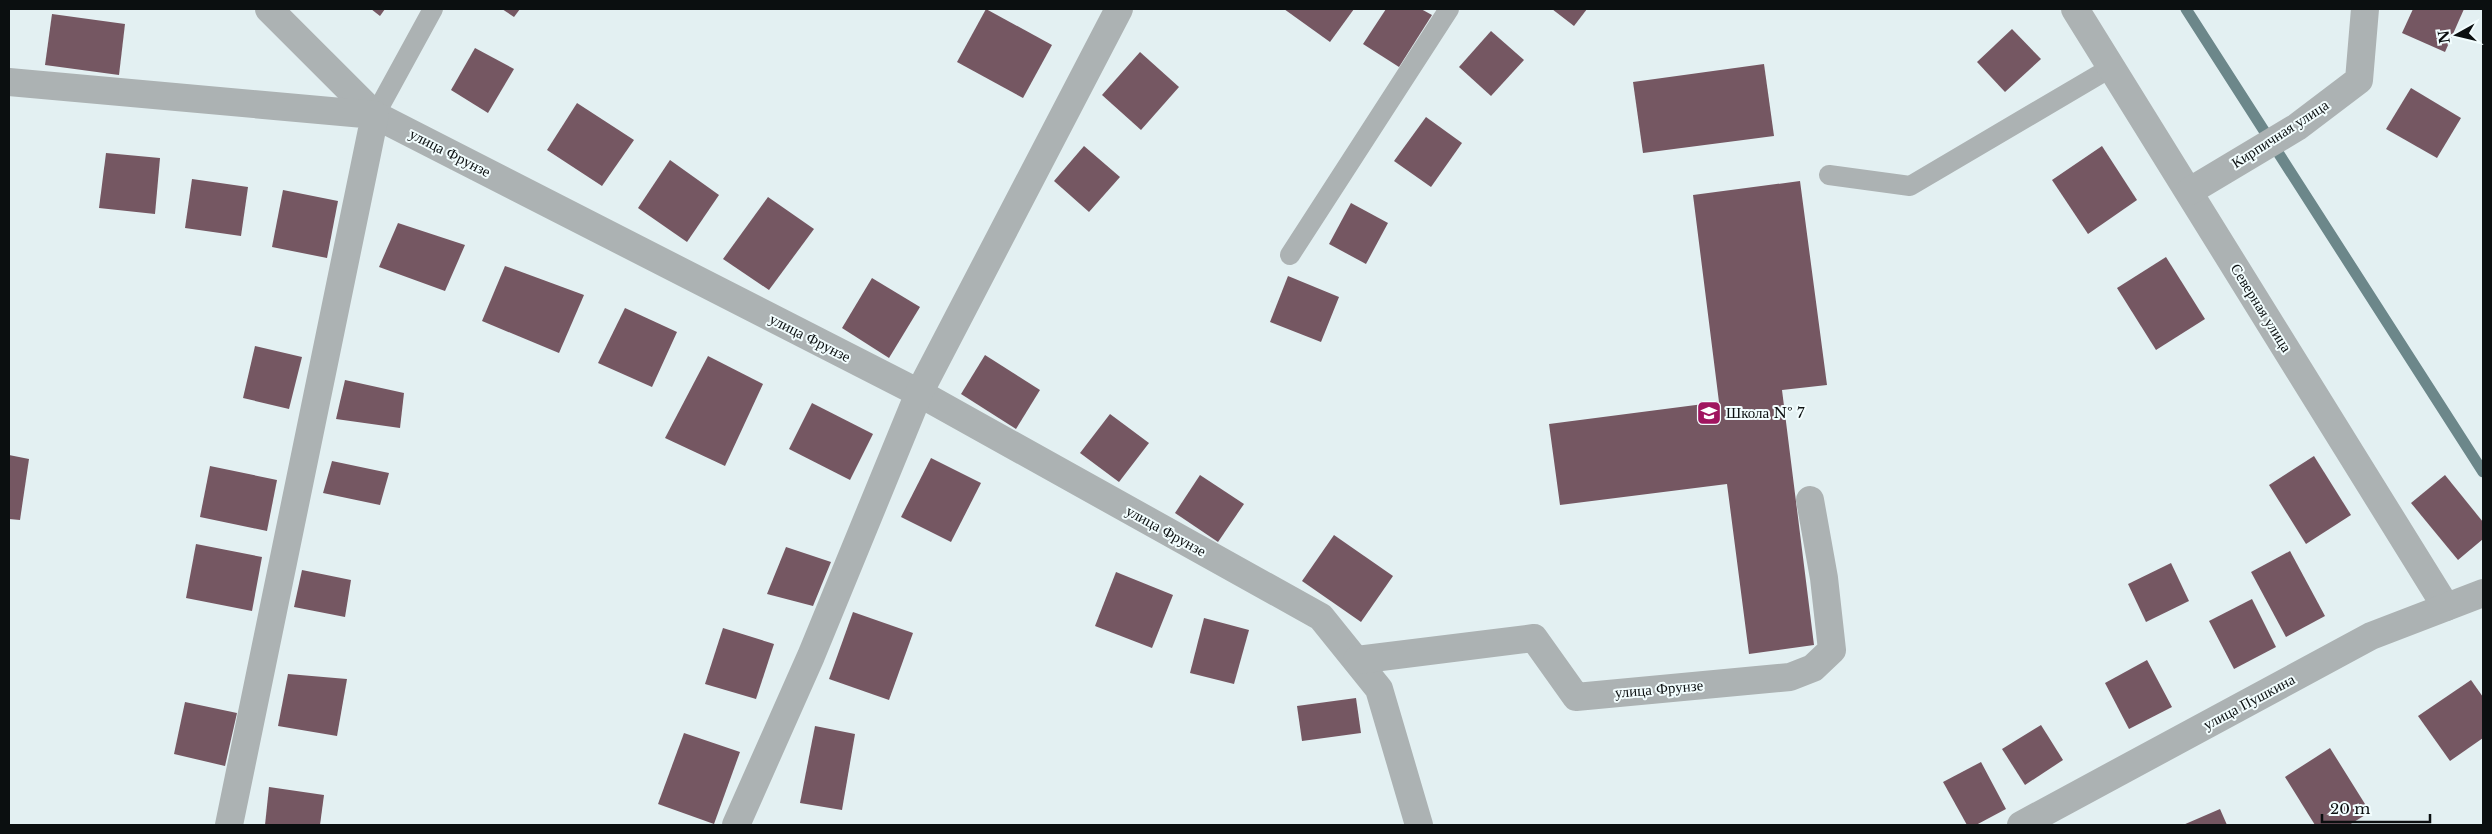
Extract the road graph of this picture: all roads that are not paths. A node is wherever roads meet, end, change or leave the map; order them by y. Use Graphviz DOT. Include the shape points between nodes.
graph roads {
  1 [pos="269,9"];
  2 [pos="433,9"];
  3 [pos="1120,9"];
  4 [pos="1449,9"];
  5 [pos="2075,9"];
  6 [pos="2365,9"];
  7 [pos="2112,67"];
  8 [pos="9,82"];
  9 [pos="375,115"];
  10 [pos="1829,176"];
  11 [pos="2190,191"];
  12 [pos="1290,255"];
  13 [pos="919,393"];
  14 [pos="1810,500"];
  15 [pos="2483,593"];
  16 [pos="2446,607"];
  17 [pos="1357,660"];
  18 [pos="229,825"];
  19 [pos="736,825"];
  20 [pos="1419,825"];
  21 [pos="2022,825"];
  1 -- 9 [label="street, улица Фрунзе"];
  2 -- 9 [label="lane"];
  3 -- 13 [label="street"];
  4 -- 12 [label="lane"];
  5 -- 7 [label="street, Северная улица"];
  6 -- 11 [label="street, Кирпичная улица" via="2359,80 2297,126"];
  7 -- 10 [label="lane" via="1910,186"];
  7 -- 11 [label="street, Северная улица"];
  8 -- 9 [label="street"];
  9 -- 13 [label="street, улица Фрунзе"];
  9 -- 18 [label="street"];
  11 -- 16 [label="street, Северная улица"];
  13 -- 17 [label="street, улица Фрунзе" via="1321,617"];
  13 -- 19 [label="street" via="811,656"];
  14 -- 17 [label="street, улица Фрунзе" via="1824,578 1832,650 1814,668 1790,676 1576,697 1534,638"];
  15 -- 16 [label="street, улица Пушкина"];
  16 -- 21 [label="street, улица Пушкина" via="2371,636"];
  17 -- 20 [label="street, улица Фрунзе" via="1379,689"];
}
